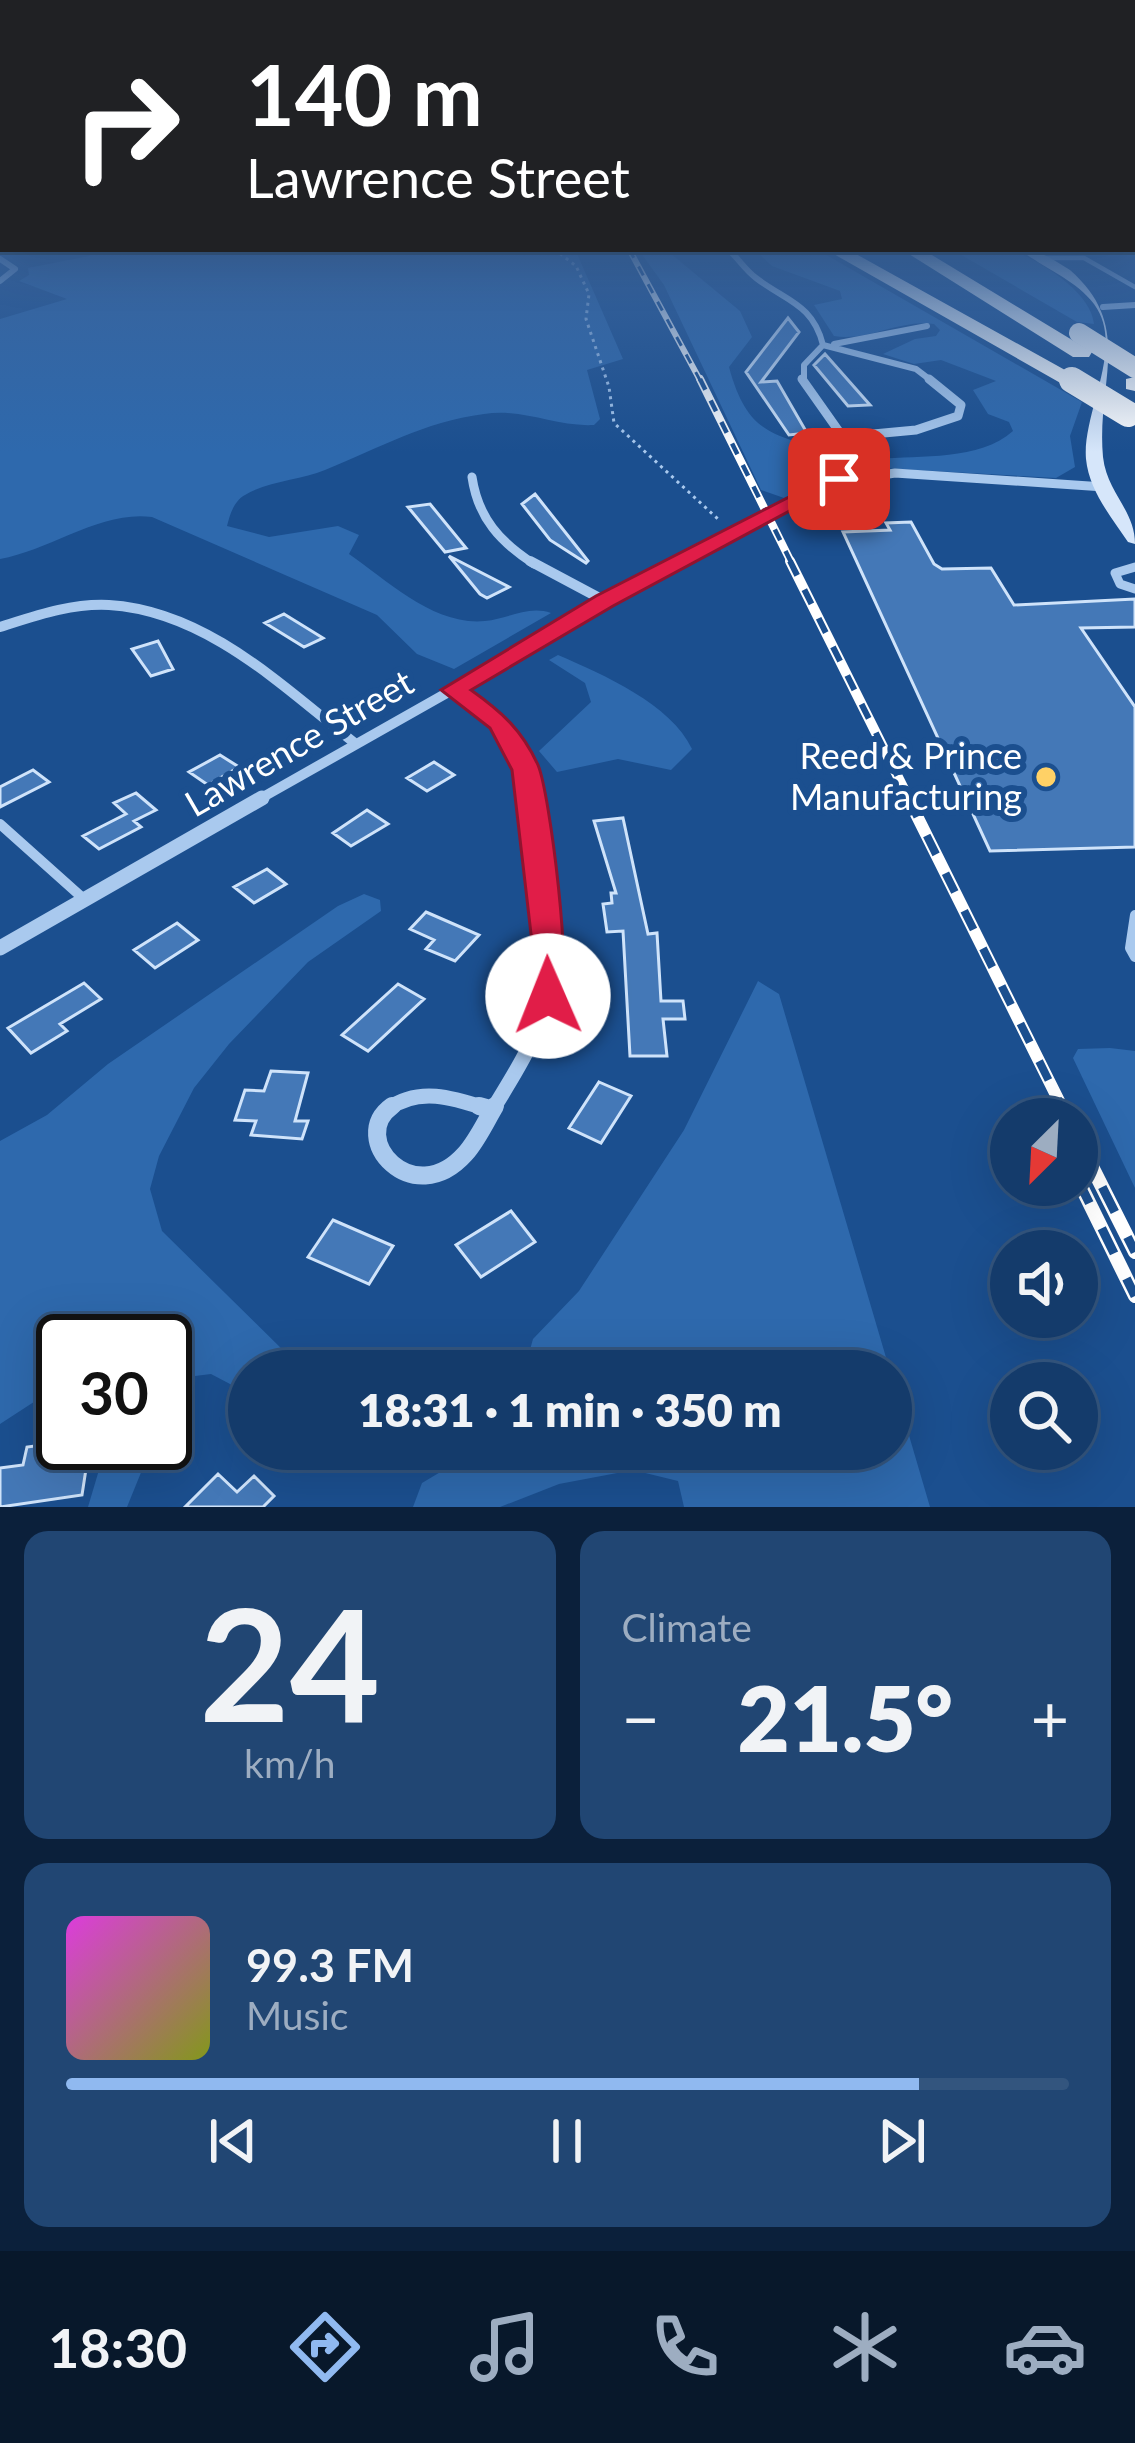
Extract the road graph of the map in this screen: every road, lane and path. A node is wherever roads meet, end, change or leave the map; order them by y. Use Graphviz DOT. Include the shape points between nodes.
graph roads {
  1 [pos="587,311"];
  2 [pos="809,311"];
  3 [pos="952,311"];
  4 [pos="1024,311"];
  5 [pos="1032,311"];
  6 [pos="1104,311"];
  7 [pos="927,326"];
  8 [pos="1080,342"];
  9 [pos="823,345"];
  10 [pos="1135,368"];
  11 [pos="1134,384"];
  12 [pos="1131,416"];
  13 [pos="841,437"];
  14 [pos="868,474"];
  15 [pos="472,477"];
  16 [pos="1104,487"];
  17 [pos="735,532"];
  18 [pos="1135,538"];
  19 [pos="1135,567"];
  20 [pos="1135,589"];
  21 [pos="604,601"];
  22 [pos="0,627"];
  23 [pos="454,690"];
  24 [pos="356,744"];
  25 [pos="0,824"];
  26 [pos="85,900"];
  27 [pos="1135,915"];
  28 [pos="0,948"];
  29 [pos="1135,957"];
  30 [pos="490,1109"];
  1 -- 17 [label="path" via="614,423"];
  2 -- 9 [label="street"];
  3 -- 12 [label="highway, bridge"];
  4 -- 8 [label="highway"];
  5 -- 8 [label="highway"];
  6 -- 16 [label="main road" via="1110,343 1094,448"];
  7 -- 9 [label="street"];
  8 -- 10 [label="highway, bridge"];
  8 -- 11 [label="highway"];
  9 -- 13 [label="street" via="804,364 802,379"];
  9 -- 13 [label="street" via="916,369 961,405 944,423"];
  13 -- 14 [label="street"];
  14 -- 16 [label="street, Lawrence Street"];
  14 -- 17 [label="street, Lawrence Street" via="826,484"];
  15 -- 21 [label="street" via="481,512 514,551"];
  16 -- 18 [label="main road"];
  17 -- 21 [label="street, Lawrence Street"];
  19 -- 20 [label="lane" via="1114,573"];
  21 -- 23 [label="street, Lawrence Street"];
  22 -- 24 [label="street" via="78,605 127,605 180,618"];
  23 -- 24 [label="street, Lawrence Street"];
  23 -- 30 [label="street" via="501,724 526,770 549,951 538,1024"];
  24 -- 26 [label="street, Lawrence Street"];
  25 -- 26 [label="lane"];
  26 -- 28 [label="street, Lawrence Street"];
  27 -- 29 [label="lane"];
  30 -- 30 [label="street" via="466,1154 440,1172 407,1174 378,1150 384,1115 410,1097 441,1095"];
}
